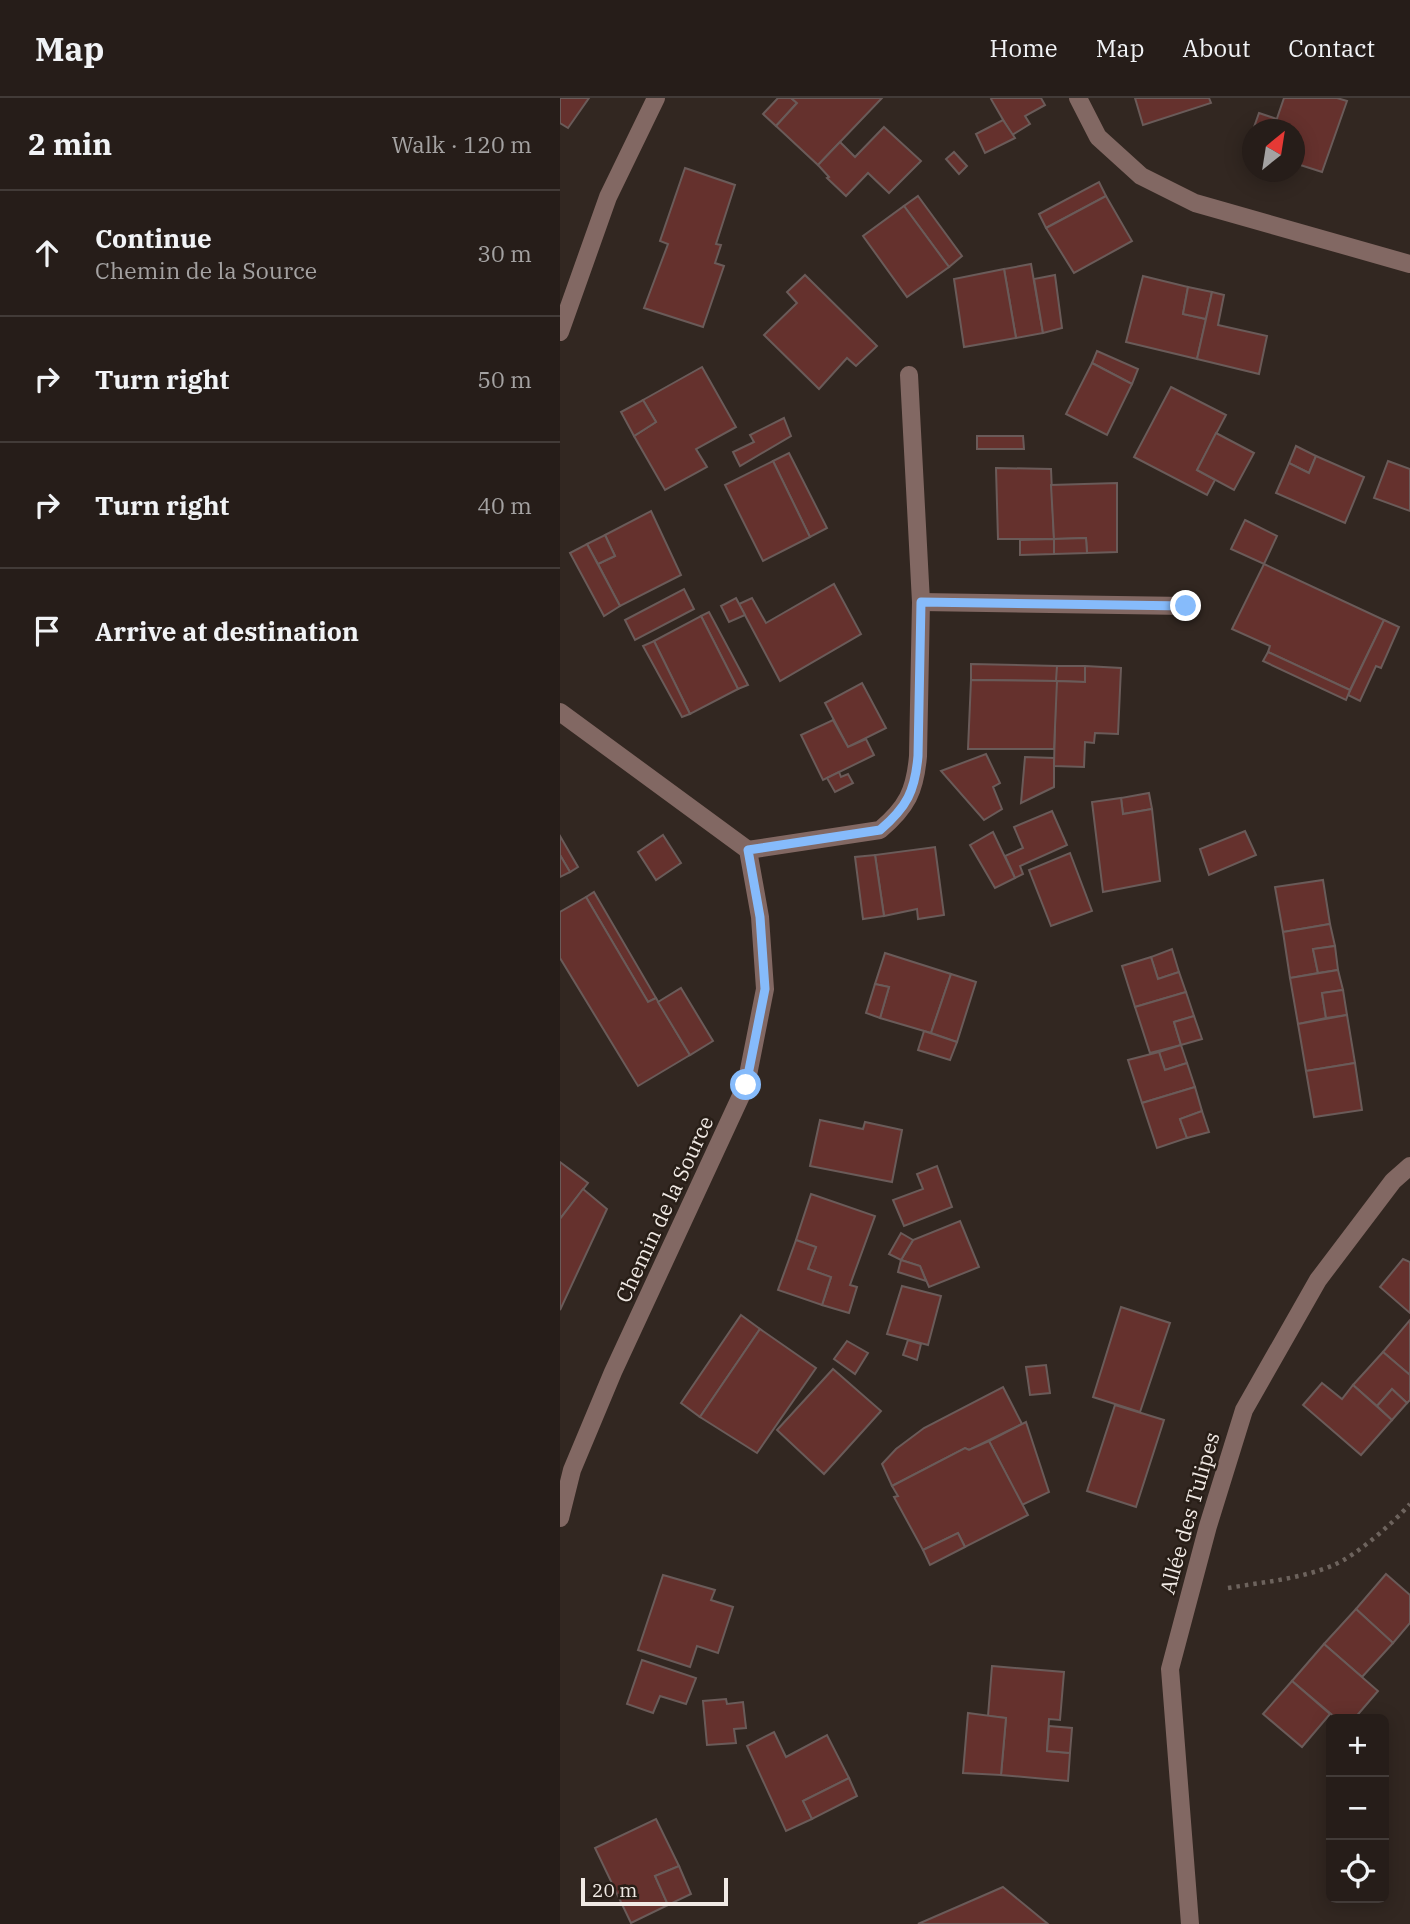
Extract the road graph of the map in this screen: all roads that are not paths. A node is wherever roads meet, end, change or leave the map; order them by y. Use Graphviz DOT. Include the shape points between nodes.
graph roads {
  1 [pos="656,98"];
  2 [pos="1078,98"];
  3 [pos="1410,264"];
  4 [pos="560,332"];
  5 [pos="909,376"];
  6 [pos="921,602"];
  7 [pos="1186,606"];
  8 [pos="560,712"];
  9 [pos="748,850"];
  10 [pos="1410,1166"];
  11 [pos="566,1474"];
  12 [pos="560,1518"];
  13 [pos="1190,1924"];
  1 -- 4 [label="street" via="608,197"];
  2 -- 3 [label="street" via="1098,137 1142,176 1195,203"];
  5 -- 6 [label="street"];
  6 -- 7 [label="street"];
  6 -- 9 [label="street" via="918,756 909,798 880,830"];
  8 -- 9 [label="street"];
  9 -- 11 [label="street, Chemin de la Source" via="760,917 765,989 746,1085"];
  10 -- 13 [label="street, Allée des Tulipes" via="1393,1181 1318,1280 1244,1410 1208,1526 1170,1669"];
  11 -- 12 [label="street, Chemin de la Source"];
}
